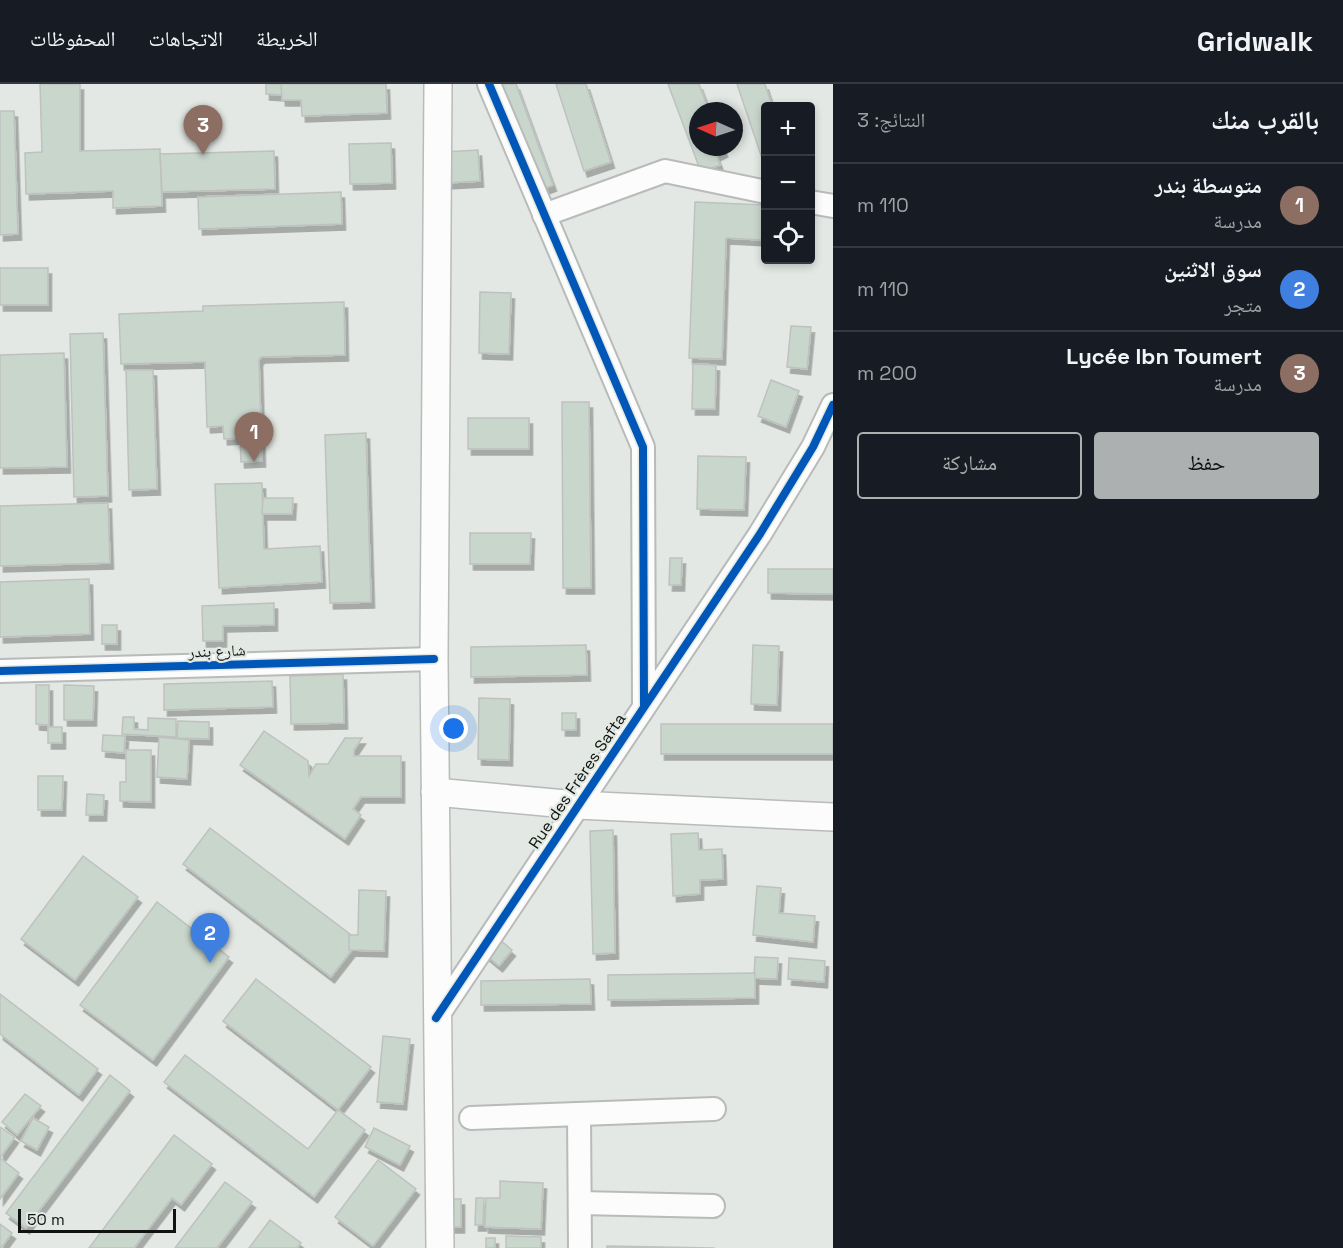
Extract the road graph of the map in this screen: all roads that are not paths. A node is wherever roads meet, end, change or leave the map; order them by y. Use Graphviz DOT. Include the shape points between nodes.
graph roads {
  1 [pos="438,84"];
  2 [pos="489,84"];
  3 [pos="761,191"];
  4 [pos="815,203"];
  5 [pos="833,206"];
  6 [pos="544,215"];
  7 [pos="833,405"];
  8 [pos="434,659"];
  9 [pos="0,671"];
  10 [pos="644,705"];
  11 [pos="435,792"];
  12 [pos="577,805"];
  13 [pos="833,817"];
  14 [pos="436,1018"];
  15 [pos="714,1109"];
  16 [pos="579,1114"];
  17 [pos="471,1118"];
  18 [pos="580,1203"];
  19 [pos="713,1206"];
  20 [pos="440,1248"];
  21 [pos="580,1248"];
  1 -- 8 [label="main road"];
  2 -- 6 [label="street"];
  3 -- 6 [label="street" via="665,171"];
  4 -- 5 [label="street"];
  6 -- 10 [label="street" via="642,447"];
  7 -- 10 [label="street, Rue des Frères Safta" via="813,447 760,534"];
  8 -- 9 [label="street, شارع بندر"];
  8 -- 11 [label="main road"];
  10 -- 12 [label="street, Rue des Frères Safta"];
  11 -- 12 [label="main road"];
  11 -- 14 [label="main road"];
  12 -- 13 [label="main road"];
  12 -- 14 [label="street, Rue des Frères Safta"];
  14 -- 20 [label="main road"];
  15 -- 16 [label="street"];
  16 -- 17 [label="street"];
  16 -- 18 [label="street"];
  18 -- 19 [label="street"];
  18 -- 21 [label="street"];
}
